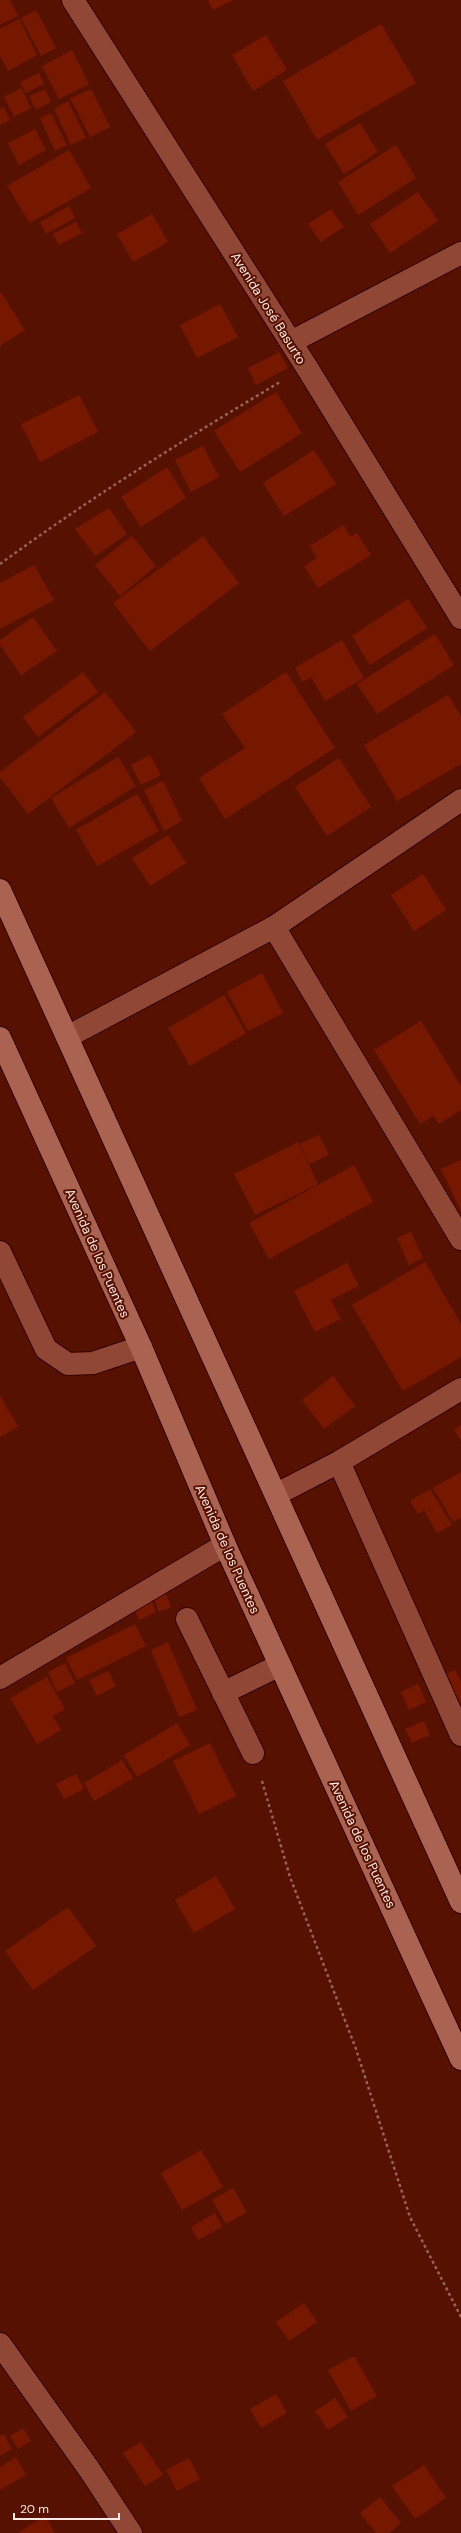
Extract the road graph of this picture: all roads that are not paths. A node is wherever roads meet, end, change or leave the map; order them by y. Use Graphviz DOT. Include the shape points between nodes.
graph roads {
  1 [pos="73,0"];
  2 [pos="461,253"];
  3 [pos="291,342"];
  4 [pos="461,618"];
  5 [pos="461,800"];
  6 [pos="0,890"];
  7 [pos="274,927"];
  8 [pos="67,1037"];
  9 [pos="0,1038"];
  10 [pos="461,1239"];
  11 [pos="0,1252"];
  12 [pos="141,1347"];
  13 [pos="461,1389"];
  14 [pos="339,1462"];
  15 [pos="277,1494"];
  16 [pos="225,1545"];
  17 [pos="187,1619"];
  18 [pos="280,1665"];
  19 [pos="0,1678"];
  20 [pos="223,1692"];
  21 [pos="461,1735"];
  22 [pos="254,1753"];
  23 [pos="461,1902"];
  24 [pos="461,2059"];
  25 [pos="0,2344"];
  26 [pos="131,2533"];
  1 -- 3 [label="street, Avenida José Basurto"];
  2 -- 3 [label="street"];
  3 -- 4 [label="street, Avenida José Basurto"];
  5 -- 7 [label="street"];
  6 -- 8 [label="main road"];
  7 -- 8 [label="street"];
  7 -- 10 [label="street"];
  8 -- 15 [label="main road"];
  9 -- 12 [label="main road, Avenida de los Puentes"];
  11 -- 12 [label="street" via="46,1349 68,1364 93,1363"];
  12 -- 16 [label="main road, Avenida de los Puentes"];
  13 -- 14 [label="street"];
  14 -- 15 [label="street"];
  14 -- 21 [label="street"];
  15 -- 23 [label="main road"];
  16 -- 18 [label="main road, Avenida de los Puentes"];
  16 -- 19 [label="street"];
  17 -- 20 [label="street"];
  18 -- 20 [label="street"];
  18 -- 24 [label="main road, Avenida de los Puentes"];
  20 -- 22 [label="street"];
  25 -- 26 [label="street"];
}
